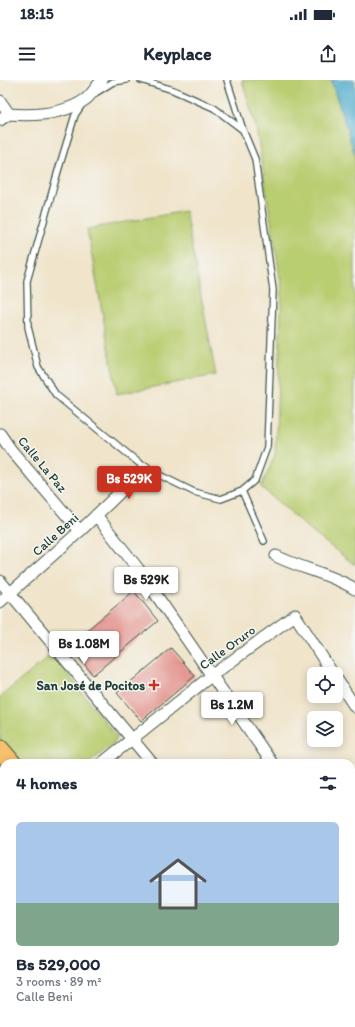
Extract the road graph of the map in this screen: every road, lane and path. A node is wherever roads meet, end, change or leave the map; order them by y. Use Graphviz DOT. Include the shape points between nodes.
graph roads {
  1 [pos="102,80"];
  2 [pos="126,80"];
  3 [pos="141,80"];
  4 [pos="227,80"];
  5 [pos="86,98"];
  6 [pos="0,101"];
  7 [pos="4,117"];
  8 [pos="243,130"];
  9 [pos="0,434"];
  10 [pos="145,468"];
  11 [pos="242,491"];
  12 [pos="96,515"];
  13 [pos="80,531"];
  14 [pos="264,541"];
  15 [pos="276,556"];
  16 [pos="0,581"];
  17 [pos="355,589"];
  18 [pos="10,593"];
  19 [pos="0,602"];
  20 [pos="328,667"];
  21 [pos="211,676"];
  22 [pos="343,689"];
  23 [pos="355,707"];
  24 [pos="131,739"];
  25 [pos="0,749"];
  26 [pos="9,759"];
  27 [pos="107,759"];
  28 [pos="148,759"];
  29 [pos="269,759"];
  1 -- 5 [label="street"];
  2 -- 5 [label="lane" via="113,82"];
  3 -- 8 [label="lane" via="173,90 214,108"];
  4 -- 8 [label="lane"];
  5 -- 7 [label="street" via="71,107 47,114"];
  5 -- 10 [label="lane" via="76,115 27,281 28,327 38,367 56,395"];
  6 -- 7 [label="street"];
  8 -- 11 [label="lane" via="255,159 273,290 267,447 255,480"];
  9 -- 13 [label="street, Calle La Paz"];
  10 -- 11 [label="lane" via="194,492 221,499"];
  10 -- 12 [label="street, Calle Beni"];
  11 -- 14 [label="lane"];
  12 -- 13 [label="street, Calle Beni"];
  12 -- 21 [label="street" via="139,570"];
  13 -- 18 [label="street, Calle Beni"];
  15 -- 17 [label="street" via="291,564 344,582"];
  16 -- 18 [label="street"];
  18 -- 19 [label="street, Calle Beni"];
  18 -- 24 [label="street"];
  20 -- 21 [label="street, Calle Oruro" via="295,615"];
  21 -- 24 [label="street, Calle Oruro"];
  21 -- 29 [label="street"];
  22 -- 23 [label="street"];
  24 -- 27 [label="street, Calle Oruro"];
  24 -- 28 [label="street"];
  25 -- 26 [label="highway"];
}
